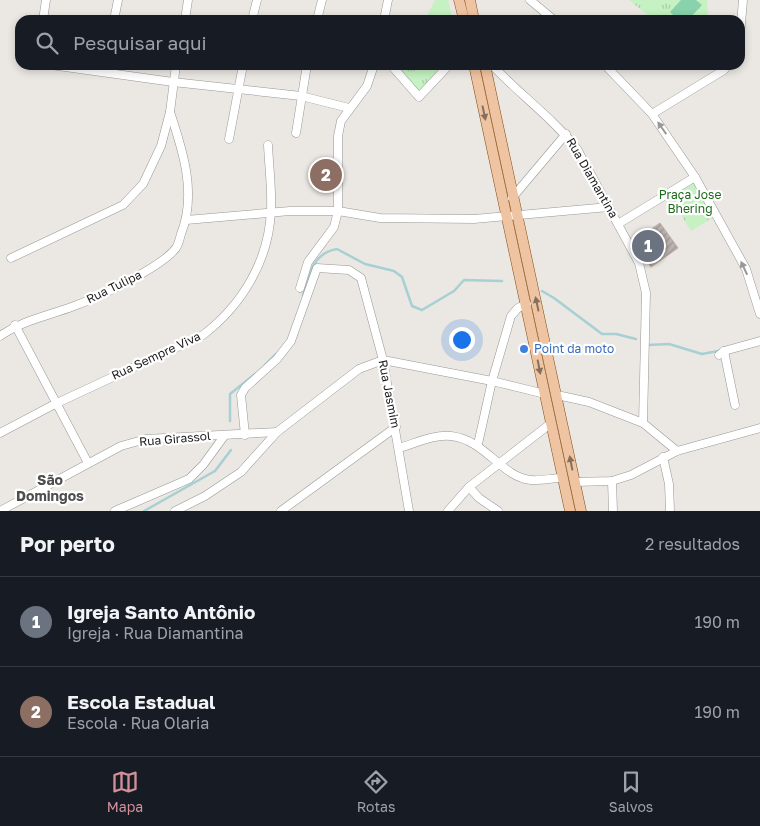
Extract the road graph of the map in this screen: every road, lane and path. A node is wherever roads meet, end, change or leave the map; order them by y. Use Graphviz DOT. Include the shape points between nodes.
graph roads {
  1 [pos="46,0"];
  2 [pos="118,0"];
  3 [pos="188,0"];
  4 [pos="256,0"];
  5 [pos="322,0"];
  6 [pos="388,0"];
  7 [pos="459,0"];
  8 [pos="470,0"];
  9 [pos="530,0"];
  10 [pos="743,0"];
  11 [pos="44,15"];
  12 [pos="115,15"];
  13 [pos="186,15"];
  14 [pos="253,15"];
  15 [pos="318,15"];
  16 [pos="385,15"];
  17 [pos="463,15"];
  18 [pos="473,15"];
  19 [pos="548,15"];
  20 [pos="742,15"];
  21 [pos="87,70"];
  22 [pos="175,70"];
  23 [pos="242,70"];
  24 [pos="306,70"];
  25 [pos="372,70"];
  26 [pos="395,70"];
  27 [pos="444,70"];
  28 [pos="475,70"];
  29 [pos="486,70"];
  30 [pos="497,70"];
  31 [pos="610,70"];
  32 [pos="724,70"];
  33 [pos="173,82"];
  34 [pos="238,89"];
  35 [pos="301,96"];
  36 [pos="349,108"];
  37 [pos="170,112"];
  38 [pos="652,114"];
  39 [pos="296,134"];
  40 [pos="566,134"];
  41 [pos="229,139"];
  42 [pos="268,145"];
  43 [pos="695,177"];
  44 [pos="512,198"];
  45 [pos="608,207"];
  46 [pos="338,211"];
  47 [pos="271,212"];
  48 [pos="517,216"];
  49 [pos="506,217"];
  50 [pos="186,220"];
  51 [pos="618,224"];
  52 [pos="11,258"];
  53 [pos="300,288"];
  54 [pos="527,304"];
  55 [pos="760,314"];
  56 [pos="15,325"];
  57 [pos="0,336"];
  58 [pos="760,341"];
  59 [pos="383,360"];
  60 [pos="492,381"];
  61 [pos="545,394"];
  62 [pos="557,395"];
  63 [pos="55,404"];
  64 [pos="735,405"];
  65 [pos="643,423"];
  66 [pos="550,424"];
  67 [pos="396,427"];
  68 [pos="760,428"];
  69 [pos="277,432"];
  70 [pos="0,433"];
  71 [pos="244,434"];
  72 [pos="225,435"];
  73 [pos="478,444"];
  74 [pos="399,448"];
  75 [pos="677,451"];
  76 [pos="663,457"];
  77 [pos="88,463"];
  78 [pos="501,464"];
  79 [pos="562,478"];
  80 [pos="612,481"];
  81 [pos="574,482"];
  82 [pos="469,487"];
  83 [pos="295,501"];
  84 [pos="0,511"];
  85 [pos="115,511"];
  86 [pos="175,511"];
  87 [pos="281,511"];
  88 [pos="294,511"];
  89 [pos="409,511"];
  90 [pos="448,511"];
  91 [pos="498,511"];
  92 [pos="570,511"];
  93 [pos="581,511"];
  94 [pos="613,511"];
  95 [pos="670,511"];
  1 -- 11 [label="street"];
  2 -- 12 [label="street"];
  3 -- 13 [label="street"];
  4 -- 14 [label="street"];
  5 -- 15 [label="street"];
  6 -- 16 [label="street"];
  7 -- 17 [label="main road"];
  8 -- 18 [label="main road"];
  9 -- 19 [label="street"];
  10 -- 20 [label="street"];
  21 -- 33 [label="street"];
  22 -- 33 [label="street"];
  23 -- 34 [label="street"];
  24 -- 35 [label="street"];
  25 -- 36 [label="street" via="366,86"];
  26 -- 27 [label="street" via="419,97"];
  28 -- 49 [label="main road, one-way"];
  29 -- 44 [label="main road"];
  30 -- 40 [label="street, Rua Diamantina"];
  31 -- 38 [label="street"];
  32 -- 38 [label="street"];
  33 -- 34 [label="street"];
  33 -- 37 [label="street"];
  34 -- 35 [label="street"];
  34 -- 41 [label="street"];
  35 -- 36 [label="street"];
  35 -- 39 [label="street"];
  36 -- 46 [label="street" via="341,121 338,136"];
  37 -- 50 [label="street, Rua Tulipa" via="181,145 189,189"];
  37 -- 52 [label="street" via="161,146 143,184 123,205"];
  43 -- 38 [label="street, one-way"];
  40 -- 44 [label="street"];
  40 -- 45 [label="street, Rua Diamantina"];
  42 -- 47 [label="street, Rua Sempre Viva"];
  43 -- 51 [label="street"];
  55 -- 43 [label="street, one-way" via="746,269"];
  44 -- 48 [label="main road"];
  45 -- 48 [label="street"];
  45 -- 51 [label="street, Rua Diamantina"];
  46 -- 47 [label="street"];
  46 -- 49 [label="street" via="380,218"];
  46 -- 53 [label="street" via="330,232 308,262"];
  47 -- 50 [label="street"];
  47 -- 63 [label="street, Rua Sempre Viva" via="259,267 221,321 203,335"];
  48 -- 49 [label="street"];
  62 -- 48 [label="main road, one-way"];
  49 -- 54 [label="main road"];
  50 -- 56 [label="street, Rua Tulipa" via="176,249 143,274 74,306"];
  51 -- 65 [label="street, Rua Diamantina" via="639,263 646,293"];
  54 -- 60 [label="street" via="511,316"];
  54 -- 61 [label="main road, one-way"];
  56 -- 57 [label="street, Rua Tulipa"];
  56 -- 63 [label="street"];
  58 -- 64 [label="street" via="721,353"];
  59 -- 60 [label="street"];
  59 -- 67 [label="street, Rua Jasmim"];
  59 -- 69 [label="street" via="359,368"];
  59 -- 71 [label="street, Rua Jasmim" via="361,278 349,270 317,268 291,341 278,359 241,395"];
  60 -- 61 [label="street"];
  60 -- 73 [label="street"];
  61 -- 66 [label="main road"];
  62 -- 65 [label="street" via="589,402"];
  81 -- 62 [label="main road, one-way"];
  63 -- 70 [label="street, Rua Sempre Viva"];
  63 -- 77 [label="street"];
  65 -- 75 [label="street"];
  66 -- 78 [label="street"];
  66 -- 79 [label="main road"];
  67 -- 74 [label="street, Rua Jasmim"];
  67 -- 83 [label="street"];
  68 -- 75 [label="street"];
  69 -- 71 [label="street, Rua Girassol"];
  69 -- 86 [label="street" via="242,472"];
  71 -- 72 [label="street, Rua Girassol"];
  72 -- 77 [label="street, Rua Girassol" via="146,439 121,446"];
  72 -- 85 [label="street" via="189,479"];
  73 -- 74 [label="street" via="452,436 435,436"];
  73 -- 78 [label="street"];
  74 -- 89 [label="street, Rua Jasmim"];
  75 -- 76 [label="street"];
  76 -- 80 [label="street" via="631,475"];
  76 -- 95 [label="street"];
  77 -- 84 [label="street, Rua Girassol"];
  78 -- 79 [label="street" via="530,480"];
  78 -- 82 [label="street"];
  79 -- 92 [label="main road"];
  80 -- 81 [label="street"];
  80 -- 94 [label="street"];
  81 -- 93 [label="main road"];
  82 -- 90 [label="street"];
  82 -- 91 [label="street"];
  83 -- 87 [label="street"];
  83 -- 88 [label="street"];
}
